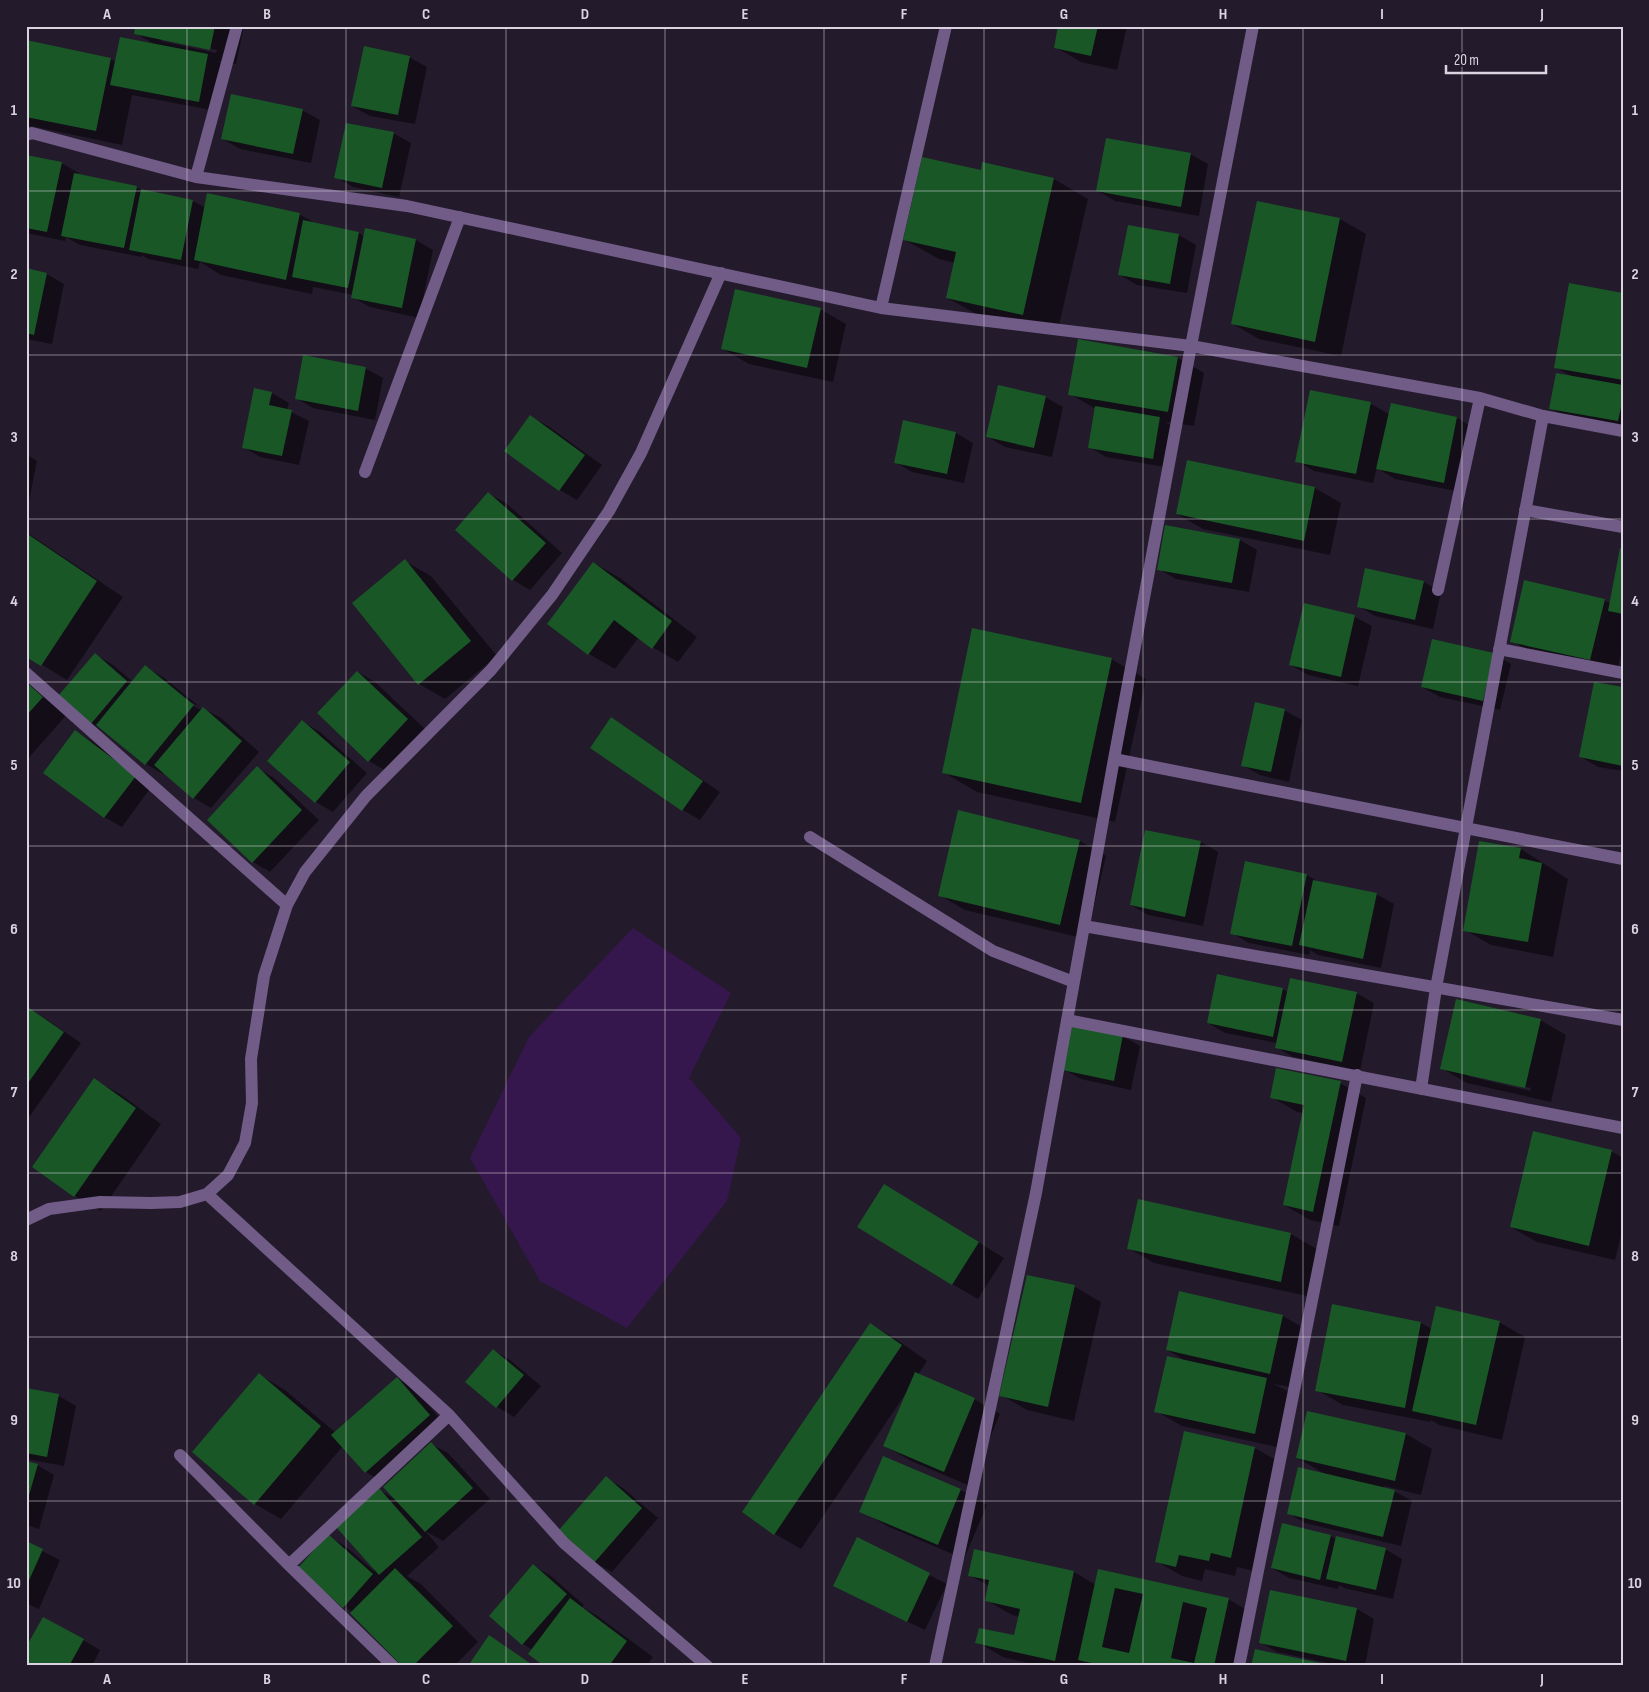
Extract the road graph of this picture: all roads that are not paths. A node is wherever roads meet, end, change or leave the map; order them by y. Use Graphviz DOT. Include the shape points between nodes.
graph roads {
  1 [pos="236,26"];
  2 [pos="946,26"];
  3 [pos="1253,26"];
  4 [pos="26,135"];
  5 [pos="196,177"];
  6 [pos="460,217"];
  7 [pos="721,273"];
  8 [pos="881,308"];
  9 [pos="1190,346"];
  10 [pos="1480,398"];
  11 [pos="1542,416"];
  12 [pos="1623,431"];
  13 [pos="365,472"];
  14 [pos="1525,510"];
  15 [pos="1623,528"];
  16 [pos="1438,590"];
  17 [pos="1499,649"];
  18 [pos="26,673"];
  19 [pos="1623,674"];
  20 [pos="1114,759"];
  21 [pos="1466,828"];
  22 [pos="810,836"];
  23 [pos="1623,859"];
  24 [pos="287,905"];
  25 [pos="1084,926"];
  26 [pos="1074,982"];
  27 [pos="1436,988"];
  28 [pos="1067,1020"];
  29 [pos="1623,1020"];
  30 [pos="1357,1075"];
  31 [pos="1421,1089"];
  32 [pos="1623,1128"];
  33 [pos="207,1194"];
  34 [pos="26,1220"];
  35 [pos="449,1415"];
  36 [pos="180,1455"];
  37 [pos="289,1565"];
  38 [pos="393,1666"];
  39 [pos="707,1666"];
  40 [pos="935,1666"];
  41 [pos="1239,1666"];
  1 -- 5 [label="street"];
  2 -- 8 [label="street"];
  3 -- 9 [label="street"];
  4 -- 5 [label="street" via="32,133"];
  5 -- 6 [label="street" via="407,206"];
  6 -- 7 [label="street"];
  6 -- 13 [label="street"];
  7 -- 8 [label="street"];
  7 -- 24 [label="street" via="641,454 609,511 552,595 491,670 366,796 305,872"];
  8 -- 9 [label="street"];
  9 -- 10 [label="street"];
  9 -- 20 [label="street"];
  10 -- 11 [label="street"];
  10 -- 16 [label="street"];
  11 -- 12 [label="street"];
  11 -- 14 [label="street"];
  14 -- 15 [label="street"];
  14 -- 17 [label="street"];
  17 -- 19 [label="street"];
  17 -- 21 [label="street"];
  18 -- 24 [label="street"];
  20 -- 21 [label="street"];
  20 -- 25 [label="street"];
  21 -- 23 [label="street"];
  21 -- 27 [label="street"];
  22 -- 26 [label="street" via="993,952"];
  24 -- 33 [label="street" via="264,976 251,1059 252,1104 245,1143 228,1175"];
  25 -- 26 [label="street"];
  25 -- 27 [label="street"];
  26 -- 28 [label="street"];
  27 -- 29 [label="street"];
  27 -- 31 [label="street"];
  28 -- 30 [label="street"];
  28 -- 40 [label="street" via="1036,1193"];
  30 -- 31 [label="street"];
  30 -- 41 [label="street"];
  31 -- 32 [label="street"];
  33 -- 34 [label="street" via="180,1202 91,1203 49,1209"];
  33 -- 35 [label="street"];
  35 -- 37 [label="street"];
  35 -- 39 [label="street" via="564,1543"];
  36 -- 37 [label="street"];
  37 -- 38 [label="street"];
}
